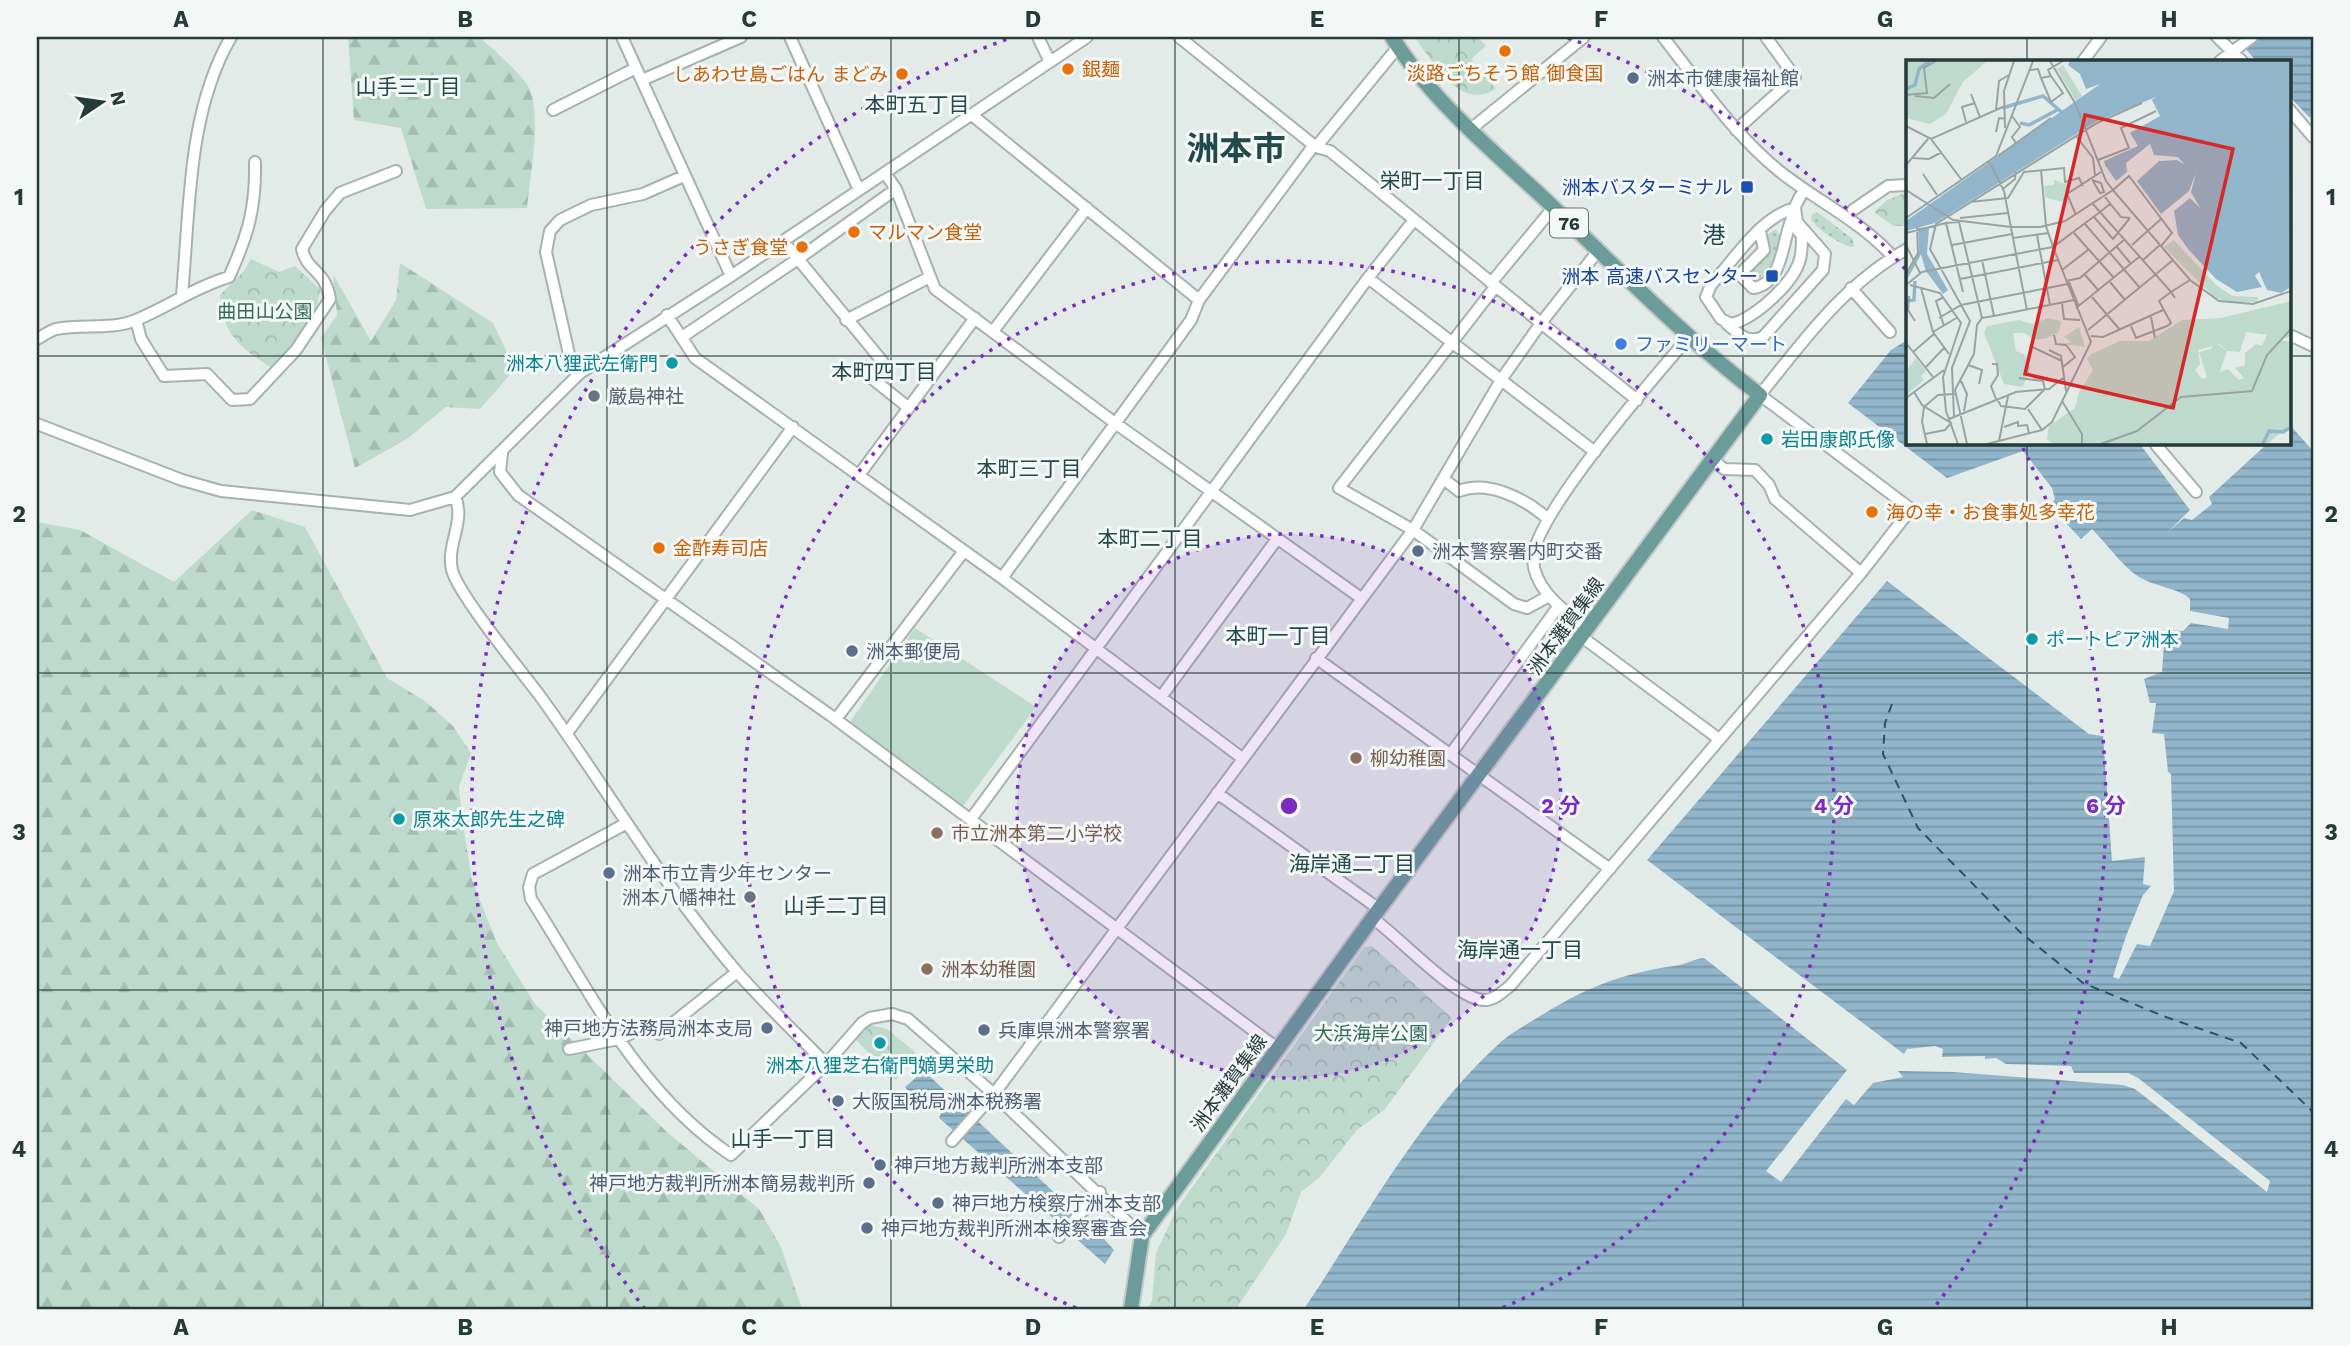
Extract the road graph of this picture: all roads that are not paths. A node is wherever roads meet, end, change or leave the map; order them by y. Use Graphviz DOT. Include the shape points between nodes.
graph roads {
  1 [pos="231,37"];
  2 [pos="622,37"];
  3 [pos="741,37"];
  4 [pos="790,37"];
  5 [pos="1038,37"];
  6 [pos="1087,37"];
  7 [pos="1180,37"];
  8 [pos="1584,37"];
  9 [pos="1663,37"];
  10 [pos="1766,37"];
  11 [pos="2101,37"];
  12 [pos="2217,37"];
  13 [pos="2252,37"];
  14 [pos="1395,42"];
  15 [pos="2232,52"];
  16 [pos="2084,60"];
  17 [pos="2221,60"];
  18 [pos="2241,60"];
  19 [pos="1050,61"];
  20 [pos="636,68"];
  21 [pos="642,80"];
  22 [pos="553,110"];
  23 [pos="2290,110"];
  24 [pos="972,115"];
  25 [pos="1471,129"];
  26 [pos="1736,130"];
  27 [pos="2313,137"];
  28 [pos="1315,146"];
  29 [pos="255,162"];
  30 [pos="396,171"];
  31 [pos="885,173"];
  32 [pos="684,176"];
  33 [pos="1906,185"];
  34 [pos="895,189"];
  35 [pos="859,190"];
  36 [pos="1805,190"];
  37 [pos="1087,208"];
  38 [pos="1553,208"];
  39 [pos="1795,208"];
  40 [pos="1853,210"];
  41 [pos="1414,220"];
  42 [pos="1791,221"];
  43 [pos="1760,231"];
  44 [pos="789,248"];
  45 [pos="1906,250"];
  46 [pos="1598,251"];
  47 [pos="1893,257"];
  48 [pos="799,259"];
  49 [pos="732,276"];
  50 [pos="928,278"];
  51 [pos="1368,278"];
  52 [pos="1493,285"];
  53 [pos="1851,288"];
  54 [pos="182,295"];
  55 [pos="1199,300"];
  56 [pos="667,315"];
  57 [pos="975,318"];
  58 [pos="136,320"];
  59 [pos="846,320"];
  60 [pos="1541,323"];
  61 [pos="1727,324"];
  62 [pos="994,330"];
  63 [pos="1890,332"];
  64 [pos="682,337"];
  65 [pos="38,338"];
  66 [pos="1688,338"];
  67 [pos="2290,338"];
  68 [pos="1452,342"];
  69 [pos="2313,346"];
  70 [pos="579,373"];
  71 [pos="1501,380"];
  72 [pos="1760,395"];
  73 [pos="1637,400"];
  74 [pos="909,408"];
  75 [pos="1115,422"];
  76 [pos="37,424"];
  77 [pos="793,427"];
  78 [pos="2160,444"];
  79 [pos="1595,452"];
  80 [pos="502,453"];
  81 [pos="1713,460"];
  82 [pos="859,475"];
  83 [pos="1445,480"];
  84 [pos="1211,490"];
  85 [pos="2196,492"];
  86 [pos="455,497"];
  87 [pos="1547,518"];
  88 [pos="1413,530"];
  89 [pos="1277,539"];
  90 [pos="964,551"];
  91 [pos="1861,573"];
  92 [pos="1002,578"];
  93 [pos="1549,596"];
  94 [pos="667,597"];
  95 [pos="1361,598"];
  96 [pos="1558,607"];
  97 [pos="1585,632"];
  98 [pos="1096,650"];
  99 [pos="1316,658"];
  100 [pos="1161,697"];
  101 [pos="836,719"];
  102 [pos="566,733"];
  103 [pos="1719,739"];
  104 [pos="1450,755"];
  105 [pos="1242,758"];
  106 [pos="1480,775"];
  107 [pos="1217,793"];
  108 [pos="971,819"];
  109 [pos="627,822"];
  110 [pos="1610,869"];
  111 [pos="1376,913"];
  112 [pos="1116,929"];
  113 [pos="737,972"];
  114 [pos="619,1039"];
  115 [pos="569,1048"];
  116 [pos="1277,1048"];
  117 [pos="826,1064"];
  118 [pos="994,1094"];
  119 [pos="952,1141"];
  120 [pos="1100,1192"];
  121 [pos="1142,1236"];
  122 [pos="1059,1237"];
  123 [pos="1131,1309"];
  1 -- 54 [label="street" via="204,95"];
  2 -- 20 [label="street"];
  3 -- 21 [label="street"];
  4 -- 35 [label="street"];
  5 -- 19 [label="street"];
  6 -- 19 [label="street"];
  7 -- 28 [label="street"];
  8 -- 25 [label="street"];
  9 -- 26 [label="street"];
  10 -- 26 [label="street" via="1796,77"];
  11 -- 16 [label="street"];
  12 -- 15 [label="street"];
  13 -- 15 [label="street"];
  14 -- 25 [label="main road, 76"];
  14 -- 28 [label="street"];
  15 -- 17 [label="street"];
  15 -- 18 [label="street"];
  19 -- 24 [label="street"];
  20 -- 21 [label="street"];
  20 -- 22 [label="street"];
  21 -- 32 [label="street"];
  23 -- 27 [label="street"];
  24 -- 31 [label="street"];
  24 -- 37 [label="street"];
  25 -- 38 [label="main road, 76"];
  26 -- 36 [label="street"];
  28 -- 41 [label="street" via="1330,151"];
  28 -- 55 [label="street"];
  29 -- 54 [label="street" via="256,197 248,234 229,276"];
  30 -- 58 [label="street" via="341,193 325,211 302,249 304,259 327,282 330,299 296,350 250,399 232,400 207,374 164,376 141,339"];
  31 -- 34 [label="street"];
  31 -- 35 [label="street"];
  32 -- 49 [label="street"];
  32 -- 70 [label="street" via="643,194 591,205 560,220 550,231 546,252 569,354"];
  33 -- 40 [label="street" via="1888,186"];
  34 -- 48 [label="street"];
  34 -- 50 [label="street"];
  35 -- 49 [label="street"];
  36 -- 39 [label="street"];
  36 -- 47 [label="street"];
  37 -- 55 [label="street"];
  37 -- 62 [label="street"];
  38 -- 46 [label="main road, 76"];
  38 -- 52 [label="street"];
  39 -- 42 [label="street"];
  39 -- 43 [label="street" via="1781,211"];
  39 -- 61 [label="street" via="1797,222 1825,254 1823,270 1763,337 1746,339"];
  41 -- 51 [label="street"];
  41 -- 52 [label="street"];
  42 -- 43 [label="street" via="1781,265 1760,287 1753,288 1742,277 1764,250"];
  42 -- 61 [label="street" via="1802,236 1793,275 1757,312"];
  43 -- 61 [label="street" via="1711,285 1706,297"];
  44 -- 48 [label="street"];
  45 -- 47 [label="street"];
  46 -- 60 [label="street"];
  46 -- 66 [label="main road, 76"];
  47 -- 53 [label="street"];
  48 -- 59 [label="street"];
  48 -- 64 [label="street"];
  49 -- 56 [label="street"];
  50 -- 57 [label="street" via="935,289"];
  50 -- 59 [label="street"];
  51 -- 68 [label="street"];
  51 -- 84 [label="street"];
  52 -- 60 [label="street"];
  52 -- 68 [label="street"];
  53 -- 63 [label="street"];
  53 -- 72 [label="street"];
  54 -- 58 [label="street"];
  55 -- 75 [label="street" via="1191,320"];
  56 -- 64 [label="street"];
  56 -- 70 [label="street"];
  57 -- 62 [label="street"];
  57 -- 74 [label="street"];
  58 -- 65 [label="street" via="105,328 52,330"];
  59 -- 74 [label="street" via="881,361 869,376"];
  60 -- 71 [label="street"];
  60 -- 73 [label="street"];
  62 -- 75 [label="street"];
  64 -- 77 [label="street" via="695,358"];
  66 -- 72 [label="main road, 76"];
  66 -- 73 [label="street"];
  67 -- 69 [label="street"];
  68 -- 71 [label="street"];
  68 -- 88 [label="street" via="1339,488"];
  70 -- 80 [label="street"];
  71 -- 79 [label="street"];
  71 -- 83 [label="street"];
  72 -- 81 [label="main road, 洲本灘賀集線"];
  72 -- 91 [label="street" via="1911,509"];
  73 -- 79 [label="street"];
  74 -- 82 [label="street"];
  75 -- 84 [label="street"];
  75 -- 92 [label="street"];
  76 -- 86 [label="street" via="221,491 410,510"];
  77 -- 82 [label="street"];
  77 -- 94 [label="street"];
  78 -- 85 [label="street"];
  79 -- 87 [label="street"];
  80 -- 86 [label="street"];
  80 -- 94 [label="street" via="500,472 518,495"];
  81 -- 91 [label="street" via="1724,468 1755,470 1775,499"];
  81 -- 97 [label="main road, 洲本灘賀集線"];
  82 -- 90 [label="street"];
  83 -- 87 [label="street" via="1458,491 1474,486 1497,490"];
  83 -- 88 [label="street"];
  84 -- 89 [label="street"];
  84 -- 98 [label="street"];
  86 -- 102 [label="street" via="460,508 452,570"];
  87 -- 93 [label="street" via="1533,562"];
  88 -- 93 [label="street" via="1514,604 1527,608"];
  88 -- 95 [label="street"];
  89 -- 95 [label="street"];
  89 -- 100 [label="street"];
  90 -- 92 [label="street"];
  90 -- 101 [label="street"];
  91 -- 103 [label="street"];
  92 -- 98 [label="street"];
  93 -- 96 [label="street"];
  94 -- 101 [label="street"];
  94 -- 102 [label="street"];
  95 -- 99 [label="street"];
  96 -- 97 [label="street"];
  96 -- 104 [label="street"];
  97 -- 103 [label="street"];
  97 -- 106 [label="main road, 洲本灘賀集線"];
  98 -- 100 [label="street"];
  98 -- 108 [label="street"];
  99 -- 104 [label="street"];
  99 -- 105 [label="street"];
  100 -- 105 [label="street"];
  101 -- 108 [label="street"];
  102 -- 109 [label="street"];
  103 -- 110 [label="street"];
  104 -- 106 [label="street"];
  105 -- 107 [label="street"];
  106 -- 110 [label="street"];
  106 -- 111 [label="main road, 洲本灘賀集線"];
  107 -- 111 [label="street"];
  107 -- 112 [label="street"];
  108 -- 112 [label="street"];
  109 -- 113 [label="street"];
  109 -- 114 [label="street" via="533,874 528,887 531,899"];
  110 -- 111 [label="street" via="1510,986 1497,997 1484,1000 1457,989"];
  111 -- 116 [label="main road, 洲本灘賀集線"];
  112 -- 116 [label="street"];
  112 -- 118 [label="street"];
  113 -- 114 [label="street" via="659,1034 651,1024"];
  113 -- 117 [label="street"];
  114 -- 115 [label="street"];
  114 -- 117 [label="street" via="698,1133 731,1155"];
  116 -- 121 [label="main road, 洲本灘賀集線"];
  117 -- 118 [label="street" via="862,1023 892,1014 908,1019"];
  118 -- 119 [label="street"];
  118 -- 120 [label="street"];
  120 -- 121 [label="street"];
  120 -- 122 [label="street"];
  121 -- 123 [label="main road, 洲本灘賀集線"];
}
